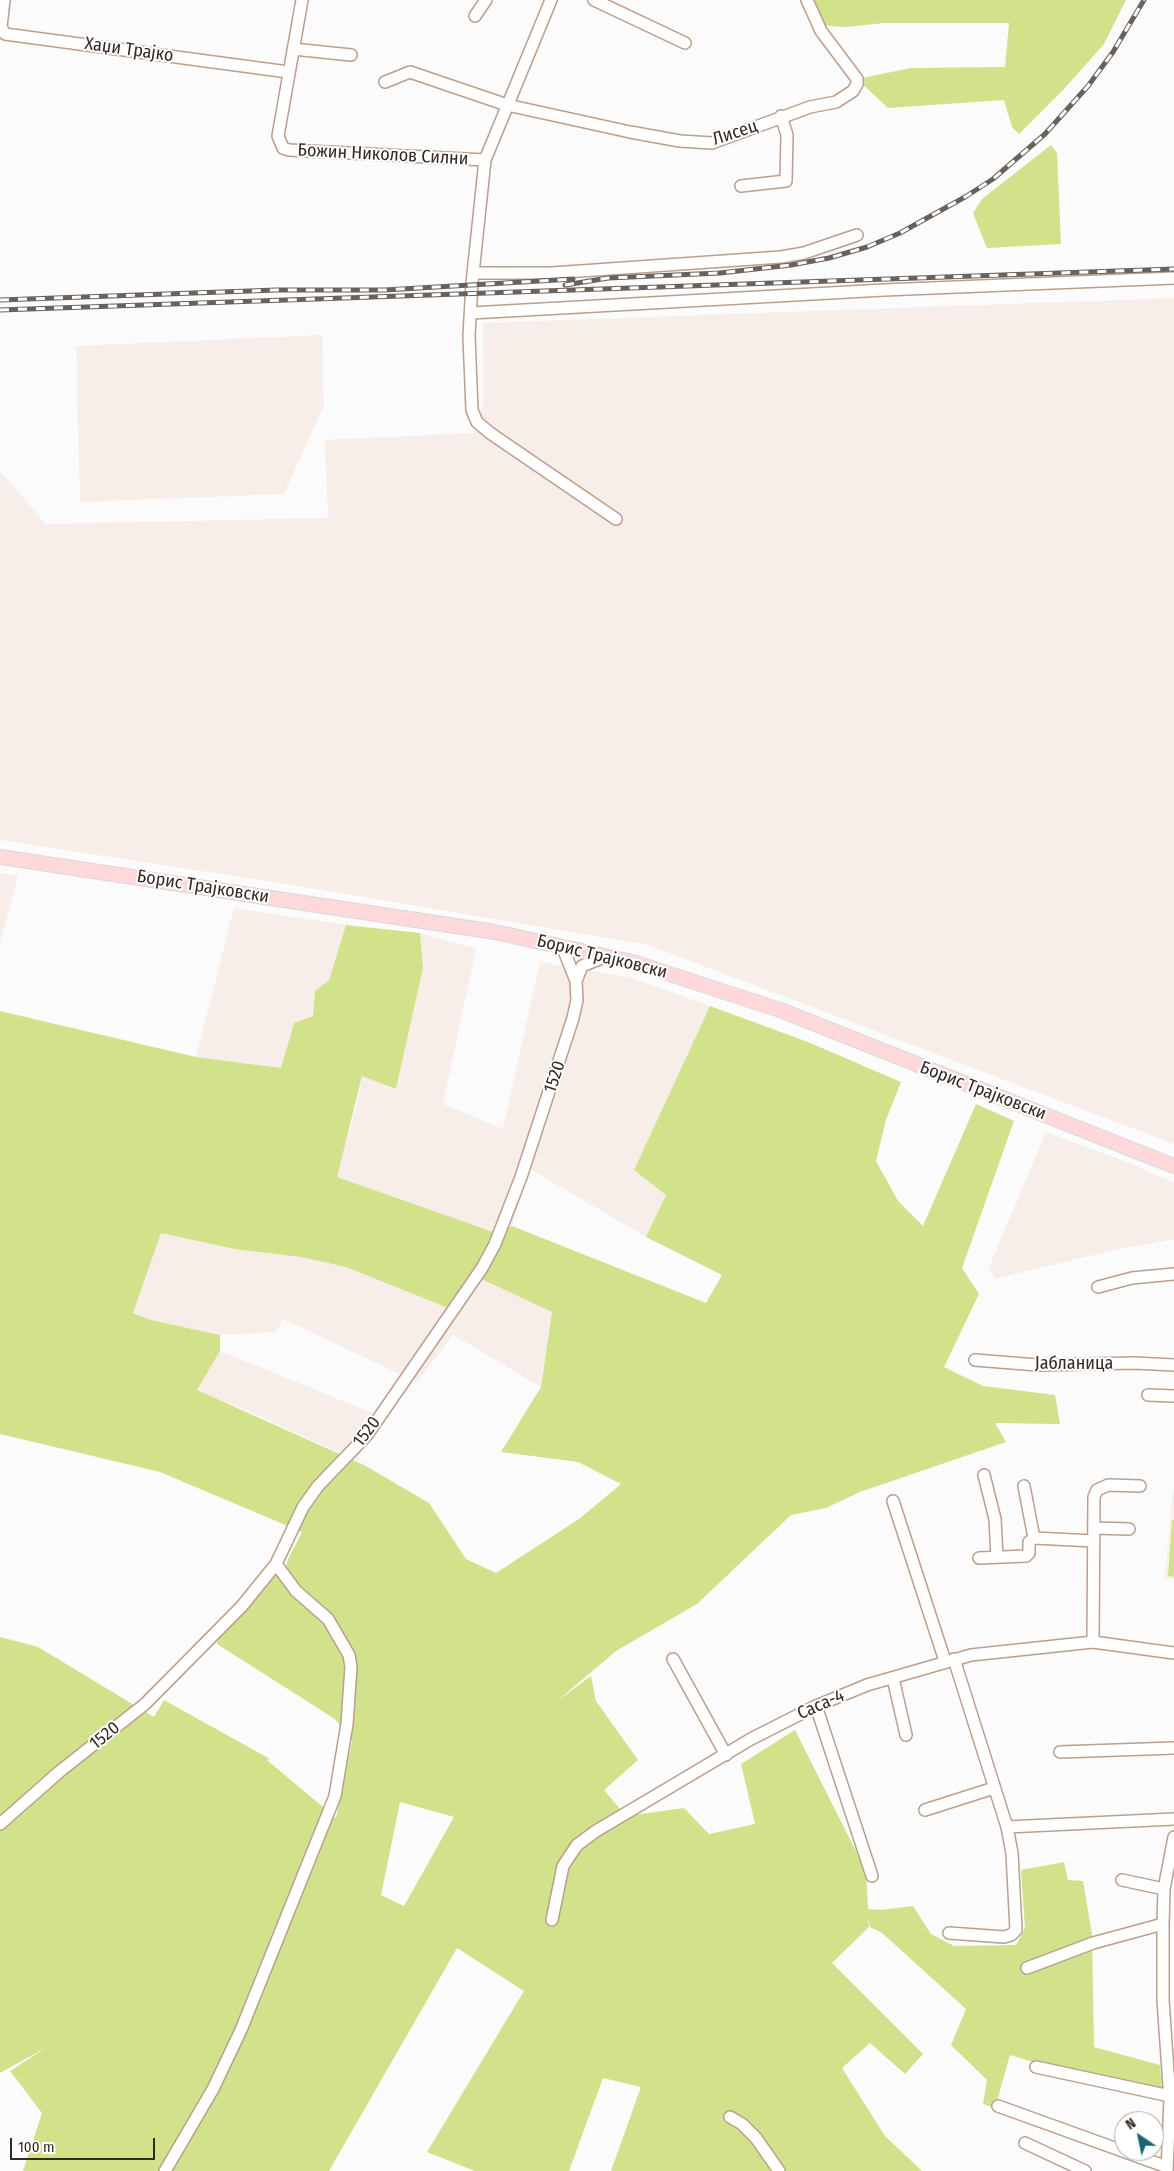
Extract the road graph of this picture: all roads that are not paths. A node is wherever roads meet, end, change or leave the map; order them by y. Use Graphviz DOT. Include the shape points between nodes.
graph roads {
  1 [pos="4,0"];
  2 [pos="302,0"];
  3 [pos="486,0"];
  4 [pos="551,0"];
  5 [pos="594,0"];
  6 [pos="807,0"];
  7 [pos="475,16"];
  8 [pos="684,43"];
  9 [pos="293,49"];
  10 [pos="352,56"];
  11 [pos="288,72"];
  12 [pos="385,82"];
  13 [pos="507,105"];
  14 [pos="781,116"];
  15 [pos="485,160"];
  16 [pos="741,186"];
  17 [pos="857,235"];
  18 [pos="474,273"];
  19 [pos="1174,278"];
  20 [pos="471,313"];
  21 [pos="616,519"];
  22 [pos="0,857"];
  23 [pos="562,946"];
  24 [pos="608,956"];
  25 [pos="576,981"];
  26 [pos="1174,1166"];
  27 [pos="1174,1274"];
  28 [pos="1098,1287"];
  29 [pos="975,1360"];
  30 [pos="1174,1365"];
  31 [pos="1148,1395"];
  32 [pos="1174,1396"];
  33 [pos="984,1475"];
  34 [pos="1024,1486"];
  35 [pos="1140,1486"];
  36 [pos="893,1501"];
  37 [pos="1094,1528"];
  38 [pos="1129,1529"];
  39 [pos="1034,1538"];
  40 [pos="1094,1541"];
  41 [pos="997,1557"];
  42 [pos="979,1558"];
  43 [pos="276,1564"];
  44 [pos="1093,1642"];
  45 [pos="1174,1653"];
  46 [pos="672,1659"];
  47 [pos="949,1660"];
  48 [pos="893,1678"];
  49 [pos="816,1706"];
  50 [pos="906,1735"];
  51 [pos="1174,1748"];
  52 [pos="1060,1752"];
  53 [pos="726,1755"];
  54 [pos="994,1788"];
  55 [pos="926,1810"];
  56 [pos="1174,1819"];
  57 [pos="0,1824"];
  58 [pos="1007,1827"];
  59 [pos="1174,1840"];
  60 [pos="1171,1867"];
  61 [pos="872,1876"];
  62 [pos="1122,1880"];
  63 [pos="1164,1889"];
  64 [pos="552,1920"];
  65 [pos="1163,1924"];
  66 [pos="949,1934"];
  67 [pos="1027,1968"];
  68 [pos="1168,1980"];
  69 [pos="1170,2037"];
  70 [pos="1036,2067"];
  71 [pos="1171,2099"];
  72 [pos="998,2106"];
  73 [pos="730,2117"];
  74 [pos="1026,2143"];
  75 [pos="1167,2169"];
  76 [pos="165,2171"];
  77 [pos="779,2171"];
  78 [pos="1085,2171"];
  1 -- 11 [label="street, Хаџи Трајко" via="1,27 5,34"];
  2 -- 9 [label="street, Божин Николов Силни"];
  3 -- 7 [label="street"];
  4 -- 13 [label="street"];
  5 -- 8 [label="street"];
  6 -- 14 [label="street, Лисец" via="821,31 857,79 857,84 842,100"];
  9 -- 10 [label="street"];
  9 -- 11 [label="street, Божин Николов Силни"];
  11 -- 15 [label="street, Божин Николов Силни" via="278,136 283,148"];
  12 -- 13 [label="street, Лисец" via="410,72"];
  13 -- 14 [label="street, Лисец" via="630,132 712,143"];
  13 -- 15 [label="street"];
  14 -- 16 [label="street" via="787,135 786,181"];
  15 -- 18 [label="street"];
  17 -- 18 [label="street" via="804,253 781,257 552,272"];
  18 -- 20 [label="street"];
  19 -- 20 [label="street"];
  20 -- 21 [label="street" via="471,395 472,410 478,422"];
  22 -- 23 [label="main road, Борис Трајковски" via="441,923"];
  23 -- 24 [label="main road, Борис Трајковски"];
  23 -- 25 [label="street, 1520"];
  24 -- 25 [label="street" via="582,966"];
  24 -- 26 [label="main road, Борис Трајковски" via="780,1010"];
  25 -- 43 [label="street, 1520" via="577,1000 568,1037 495,1244 482,1268 367,1435 318,1486 303,1507"];
  27 -- 28 [label="street" via="1132,1278"];
  29 -- 30 [label="street, Јабланица" via="1037,1365"];
  31 -- 32 [label="street"];
  33 -- 41 [label="street" via="995,1519"];
  34 -- 39 [label="street"];
  35 -- 37 [label="street" via="1108,1485 1097,1490"];
  36 -- 47 [label="street"];
  37 -- 38 [label="street"];
  37 -- 40 [label="street"];
  39 -- 40 [label="street"];
  39 -- 41 [label="street" via="1029,1542 1028,1555"];
  40 -- 44 [label="street"];
  41 -- 42 [label="street"];
  43 -- 57 [label="street, 1520" via="242,1606 145,1704"];
  43 -- 76 [label="street" via="296,1591 328,1619 349,1655 347,1724 335,1796 241,2030 213,2089"];
  44 -- 45 [label="street, Саса-4"];
  44 -- 47 [label="street, Саса-4"];
  46 -- 53 [label="street"];
  47 -- 48 [label="street, Саса-4"];
  47 -- 54 [label="street"];
  48 -- 49 [label="street, Саса-4"];
  48 -- 50 [label="street"];
  49 -- 53 [label="street, Саса-4"];
  49 -- 61 [label="street"];
  51 -- 52 [label="street"];
  53 -- 64 [label="street, Саса-4" via="577,1845 563,1866"];
  54 -- 55 [label="street"];
  54 -- 58 [label="street"];
  56 -- 58 [label="street"];
  58 -- 66 [label="street" via="1012,1853 1016,1930 1004,1937"];
  59 -- 60 [label="street"];
  60 -- 63 [label="street"];
  62 -- 63 [label="street"];
  63 -- 65 [label="street"];
  65 -- 67 [label="street" via="1093,1943"];
  65 -- 68 [label="street"];
  68 -- 69 [label="street"];
  69 -- 71 [label="street"];
  70 -- 71 [label="street"];
  71 -- 75 [label="street"];
  72 -- 75 [label="street"];
  73 -- 77 [label="street" via="756,2138"];
  74 -- 78 [label="street"];
}
